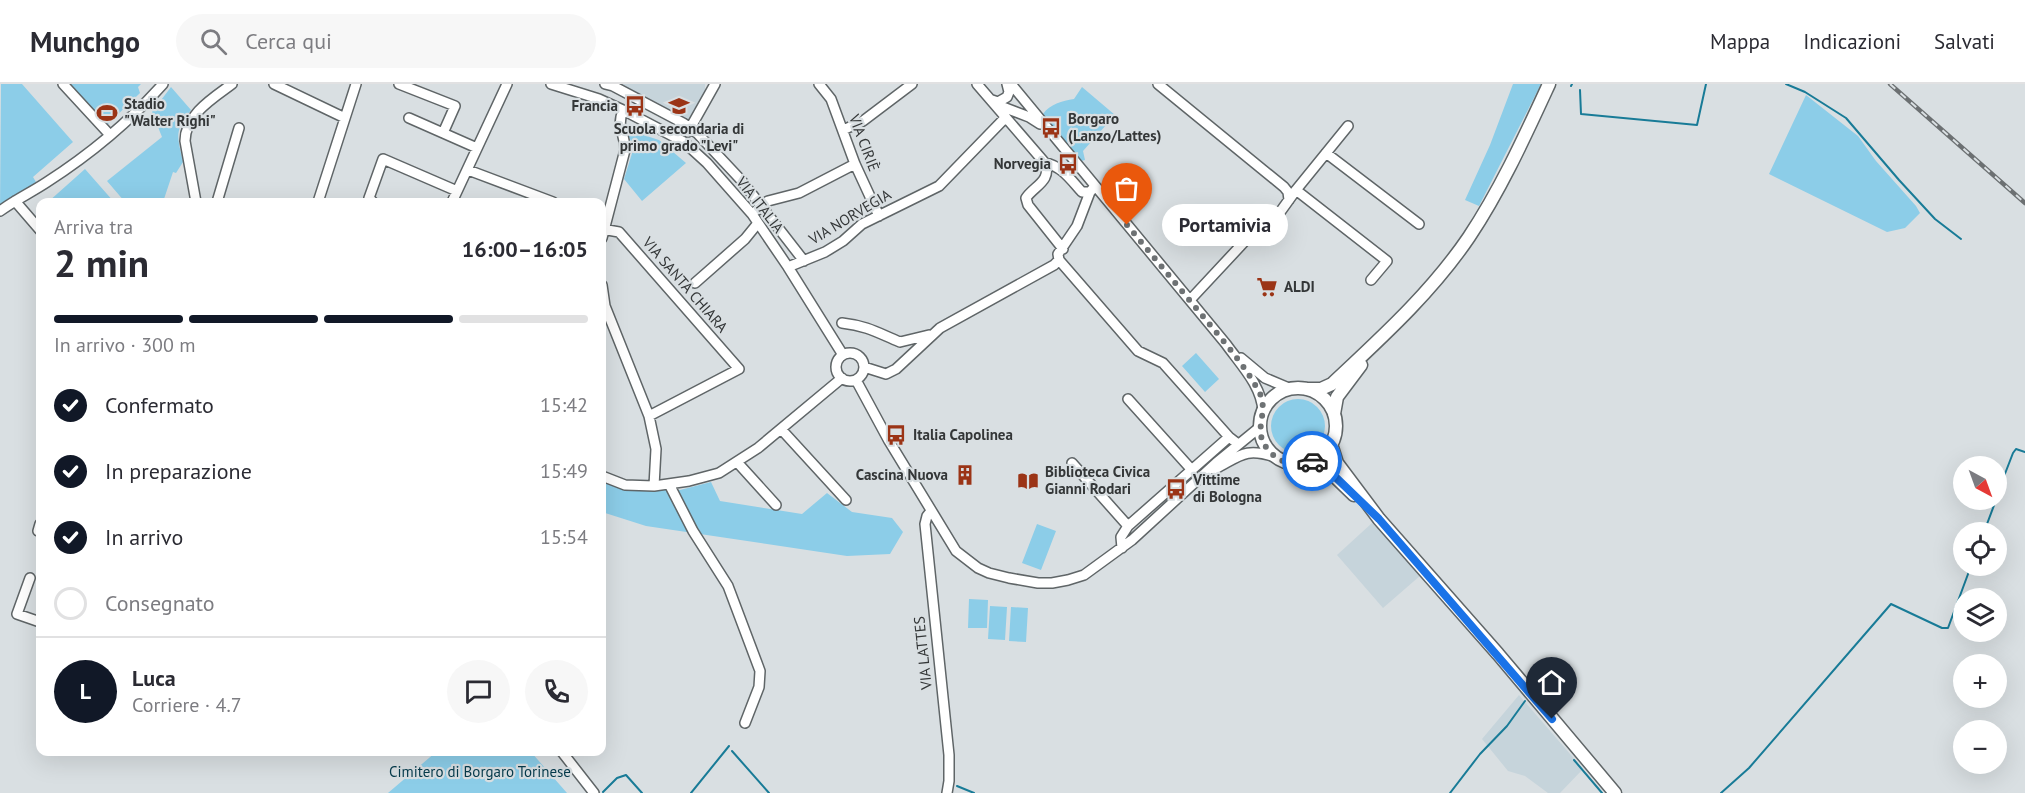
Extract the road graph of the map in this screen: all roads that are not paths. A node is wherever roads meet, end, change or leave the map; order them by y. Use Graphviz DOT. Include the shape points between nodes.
graph roads {
  1 [pos="63,84"];
  2 [pos="163,84"];
  3 [pos="232,84"];
  4 [pos="274,84"];
  5 [pos="356,84"];
  6 [pos="399,84"];
  7 [pos="507,84"];
  8 [pos="551,84"];
  9 [pos="604,84"];
  10 [pos="715,84"];
  11 [pos="819,84"];
  12 [pos="912,84"];
  13 [pos="978,84"];
  14 [pos="1010,84"];
  15 [pos="1158,84"];
  16 [pos="1549,84"];
  17 [pos="599,99"];
  18 [pos="991,101"];
  19 [pos="623,110"];
  20 [pos="345,118"];
  21 [pos="409,118"];
  22 [pos="1005,118"];
  23 [pos="1045,126"];
  24 [pos="1348,126"];
  25 [pos="239,128"];
  26 [pos="691,129"];
  27 [pos="843,130"];
  28 [pos="444,133"];
  29 [pos="110,135"];
  30 [pos="682,141"];
  31 [pos="477,148"];
  32 [pos="1326,153"];
  33 [pos="1045,163"];
  34 [pos="855,164"];
  35 [pos="468,170"];
  36 [pos="1092,189"];
  37 [pos="1296,190"];
  38 [pos="458,191"];
  39 [pos="195,198"];
  40 [pos="218,198"];
  41 [pos="319,198"];
  42 [pos="369,198"];
  43 [pos="454,198"];
  44 [pos="542,198"];
  45 [pos="1289,200"];
  46 [pos="15,201"];
  47 [pos="762,206"];
  48 [pos="0,211"];
  49 [pos="752,214"];
  50 [pos="879,216"];
  51 [pos="606,218"];
  52 [pos="758,223"];
  53 [pos="1419,224"];
  54 [pos="36,225"];
  55 [pos="606,232"];
  56 [pos="1063,249"];
  57 [pos="1059,260"];
  58 [pos="804,261"];
  59 [pos="788,267"];
  60 [pos="1371,280"];
  61 [pos="695,283"];
  62 [pos="1190,300"];
  63 [pos="606,314"];
  64 [pos="843,323"];
  65 [pos="1391,328"];
  66 [pos="932,334"];
  67 [pos="1226,344"];
  68 [pos="843,355"];
  69 [pos="864,367"];
  70 [pos="842,378"];
  71 [pos="856,380"];
  72 [pos="1291,389"];
  73 [pos="1306,389"];
  74 [pos="1128,399"];
  75 [pos="1263,412"];
  76 [pos="1334,415"];
  77 [pos="649,416"];
  78 [pos="1260,427"];
  79 [pos="781,429"];
  80 [pos="1229,437"];
  81 [pos="1238,444"];
  82 [pos="1331,444"];
  83 [pos="1275,456"];
  84 [pos="1312,461"];
  85 [pos="737,462"];
  86 [pos="1072,464"];
  87 [pos="1191,470"];
  88 [pos="1203,476"];
  89 [pos="606,477"];
  90 [pos="669,484"];
  91 [pos="654,486"];
  92 [pos="846,500"];
  93 [pos="776,504"];
  94 [pos="931,511"];
  95 [pos="1379,519"];
  96 [pos="1128,526"];
  97 [pos="1122,548"];
  98 [pos="30,578"];
  99 [pos="36,621"];
  100 [pos="745,723"];
  101 [pos="565,756"];
  102 [pos="594,793"];
  103 [pos="947,793"];
  104 [pos="1614,793"];
  1 -- 29 [label="street"];
  2 -- 29 [label="street"];
  3 -- 39 [label="street" via="187,125 185,141"];
  4 -- 20 [label="street"];
  5 -- 20 [label="street"];
  6 -- 28 [label="street" via="455,106"];
  7 -- 31 [label="street"];
  8 -- 17 [label="street, VIA ITALIA"];
  9 -- 17 [label="street"];
  9 -- 26 [label="street, VIA ITALIA"];
  10 -- 26 [label="street"];
  11 -- 27 [label="street, VIA CIRIÈ" via="831,99"];
  12 -- 27 [label="street" via="863,121"];
  13 -- 14 [label="street" via="998,102 1009,95"];
  13 -- 18 [label="street"];
  14 -- 18 [label="street" via="1012,90 1007,100"];
  14 -- 23 [label="street"];
  15 -- 45 [label="street" via="1284,187"];
  16 -- 65 [label="main road" via="1498,189 1468,238"];
  17 -- 19 [label="street, VIA ITALIA"];
  18 -- 22 [label="street"];
  18 -- 23 [label="street"];
  19 -- 30 [label="street, VIA ITALIA"];
  19 -- 51 [label="street" via="619,125 625,150"];
  20 -- 41 [label="street"];
  21 -- 28 [label="street"];
  22 -- 33 [label="street"];
  22 -- 50 [label="street, VIA NORVEGIA" via="939,186"];
  23 -- 36 [label="street"];
  24 -- 32 [label="street"];
  25 -- 40 [label="street"];
  26 -- 30 [label="street"];
  26 -- 47 [label="street, VIA ITALIA"];
  27 -- 34 [label="street, VIA CIRIÈ"];
  28 -- 31 [label="street"];
  29 -- 46 [label="street"];
  30 -- 49 [label="street, VIA ITALIA"];
  31 -- 35 [label="street"];
  32 -- 37 [label="street"];
  32 -- 53 [label="street"];
  33 -- 36 [label="street" via="1060,169 1082,192"];
  33 -- 56 [label="street" via="1047,175 1026,198"];
  34 -- 47 [label="street" via="799,193"];
  34 -- 50 [label="street, VIA CIRIÈ"];
  35 -- 38 [label="street"];
  35 -- 44 [label="street"];
  36 -- 56 [label="street"];
  36 -- 62 [label="street"];
  37 -- 45 [label="street"];
  37 -- 60 [label="street" via="1387,261"];
  38 -- 42 [label="street" via="383,159"];
  38 -- 43 [label="street"];
  45 -- 62 [label="street" via="1273,221 1245,241"];
  46 -- 48 [label="street"];
  46 -- 54 [label="street"];
  47 -- 49 [label="street"];
  47 -- 58 [label="street, VIA ITALIA"];
  49 -- 52 [label="street, VIA ITALIA"];
  50 -- 58 [label="street, VIA NORVEGIA" via="825,252"];
  52 -- 59 [label="street, VIA ITALIA"];
  52 -- 61 [label="street"];
  55 -- 77 [label="street, VIA SANTA CHIARA" via="619,232 739,369"];
  56 -- 57 [label="street"];
  57 -- 66 [label="street"];
  57 -- 80 [label="street" via="1138,351 1163,363"];
  58 -- 59 [label="street, VIA NORVEGIA"];
  59 -- 68 [label="street, VIA ITALIA"];
  62 -- 67 [label="street"];
  63 -- 77 [label="street"];
  64 -- 66 [label="street" via="875,330 900,342"];
  65 -- 73 [label="main road" via="1332,384"];
  65 -- 76 [label="main road" via="1341,391"];
  66 -- 69 [label="street" via="886,374"];
  67 -- 72 [label="street" via="1265,378"];
  67 -- 75 [label="street" via="1254,383"];
  68 -- 69 [label="street" via="858,355"];
  68 -- 70 [label="street" via="836,366"];
  69 -- 71 [label="street"];
  70 -- 71 [label="street"];
  70 -- 79 [label="street"];
  71 -- 94 [label="street"];
  72 -- 73 [label="main road"];
  72 -- 75 [label="main road" via="1271,399"];
  73 -- 76 [label="main road" via="1324,399"];
  74 -- 87 [label="street"];
  75 -- 78 [label="main road"];
  76 -- 82 [label="main road" via="1336,425"];
  77 -- 91 [label="street" via="656,448"];
  78 -- 81 [label="street"];
  78 -- 83 [label="main road" via="1264,444"];
  79 -- 85 [label="street"];
  79 -- 92 [label="street"];
  80 -- 81 [label="street"];
  80 -- 87 [label="street"];
  81 -- 88 [label="street"];
  82 -- 84 [label="main road"];
  82 -- 95 [label="main road" via="1337,463"];
  83 -- 84 [label="main road" via="1289,463"];
  83 -- 88 [label="street" via="1243,454"];
  84 -- 95 [label="main road" via="1325,467"];
  85 -- 90 [label="street" via="719,473"];
  85 -- 93 [label="street"];
  86 -- 96 [label="street"];
  87 -- 96 [label="street"];
  88 -- 97 [label="street"];
  89 -- 91 [label="street" via="625,484"];
  90 -- 91 [label="street"];
  90 -- 100 [label="street" via="728,586 760,671 759,687"];
  94 -- 97 [label="street" via="956,551 978,568 999,576 1038,583 1068,580"];
  94 -- 103 [label="street, VIA LATTES" via="925,524 949,755"];
  95 -- 104 [label="main road"];
  96 -- 97 [label="street" via="1121,537"];
  98 -- 99 [label="street" via="17,614"];
  101 -- 102 [label="street"];
}
